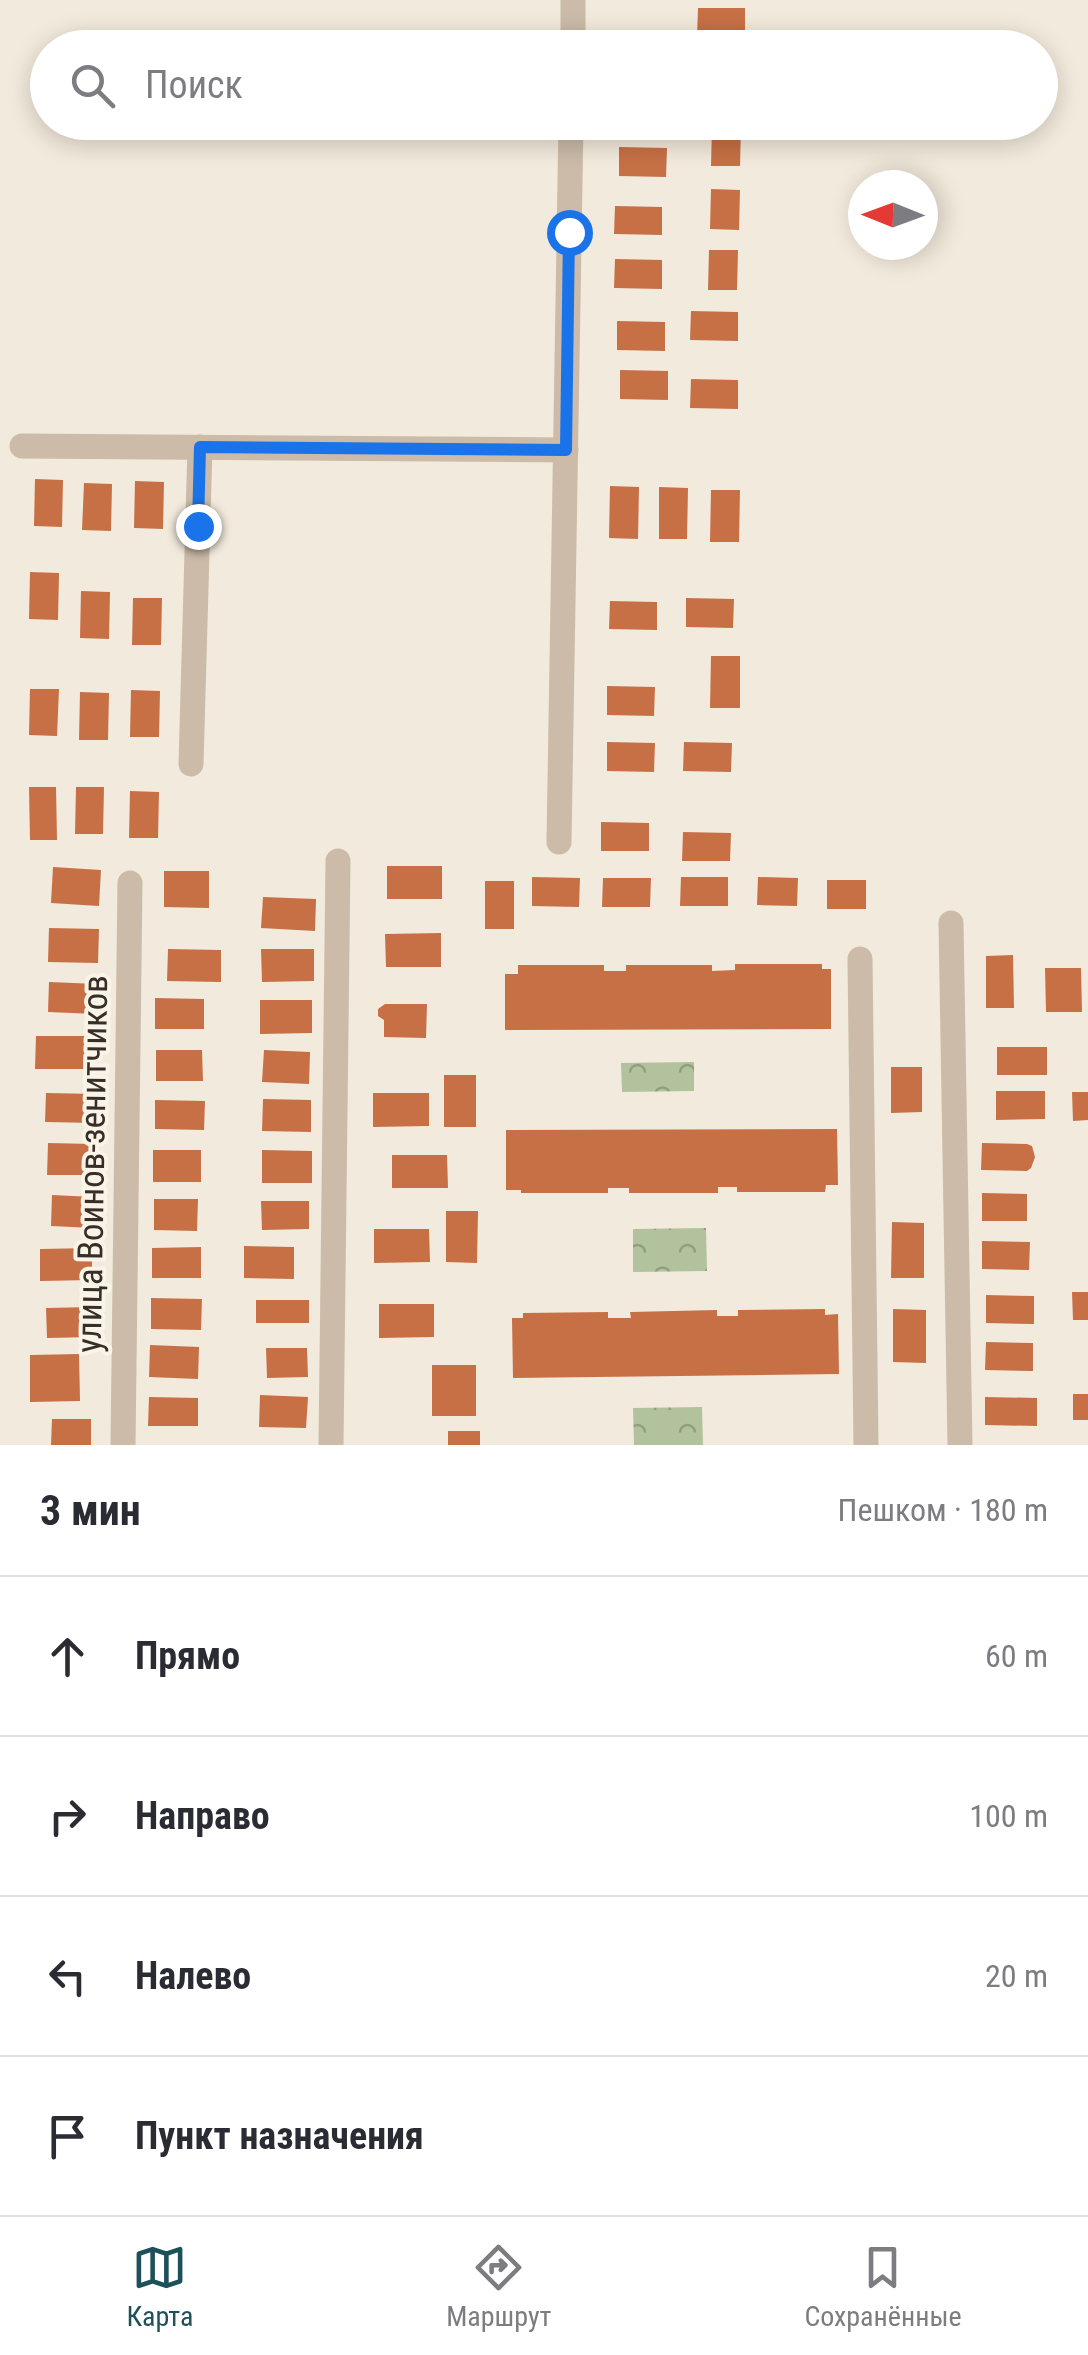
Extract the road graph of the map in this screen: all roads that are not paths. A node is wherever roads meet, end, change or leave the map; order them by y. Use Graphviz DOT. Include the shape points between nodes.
graph roads {
  1 [pos="573,0"];
  2 [pos="572,30"];
  3 [pos="571,140"];
  4 [pos="22,446"];
  5 [pos="200,447"];
  6 [pos="566,450"];
  7 [pos="192,764"];
  8 [pos="559,842"];
  9 [pos="338,860"];
  10 [pos="130,883"];
  11 [pos="952,923"];
  12 [pos="860,959"];
  13 [pos="123,1445"];
  14 [pos="331,1445"];
  15 [pos="866,1445"];
  16 [pos="960,1445"];
  1 -- 2 [label="street"];
  3 -- 6 [label="street"];
  4 -- 5 [label="street"];
  5 -- 6 [label="street"];
  5 -- 7 [label="street"];
  6 -- 8 [label="street"];
  9 -- 14 [label="street"];
  10 -- 13 [label="street, улица Воинов-зенитчиков"];
  11 -- 16 [label="street"];
  12 -- 15 [label="street"];
}
